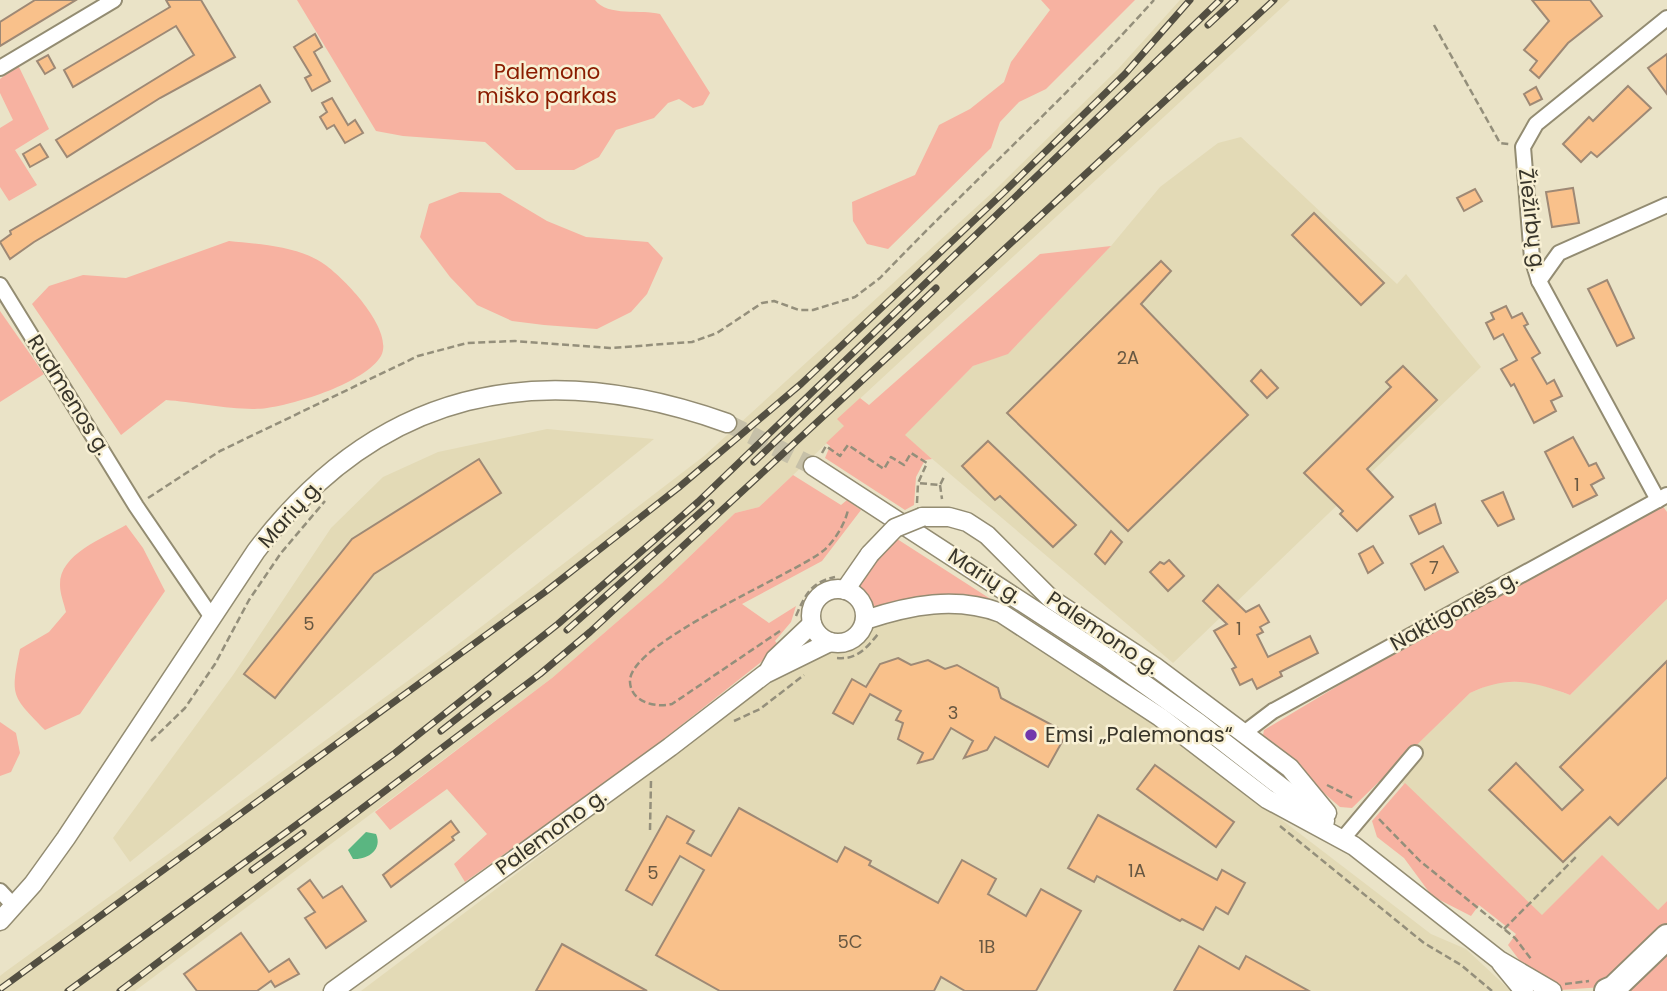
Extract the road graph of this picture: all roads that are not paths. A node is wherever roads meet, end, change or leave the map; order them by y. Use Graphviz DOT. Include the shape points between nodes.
graph roads {
  1 [pos="114,0"];
  2 [pos="1667,18"];
  3 [pos="0,68"];
  4 [pos="1667,205"];
  5 [pos="1539,281"];
  6 [pos="0,285"];
  7 [pos="727,423"];
  8 [pos="815,462"];
  9 [pos="1662,498"];
  10 [pos="843,583"];
  11 [pos="211,616"];
  12 [pos="865,620"];
  13 [pos="812,624"];
  14 [pos="831,650"];
  15 [pos="768,672"];
  16 [pos="1244,733"];
  17 [pos="1415,754"];
  18 [pos="1350,841"];
  19 [pos="0,891"];
  20 [pos="14,906"];
  21 [pos="0,921"];
  22 [pos="1667,937"];
  23 [pos="1499,960"];
  24 [pos="1555,987"];
  25 [pos="1611,990"];
  26 [pos="333,991"];
  27 [pos="1524,991"];
  1 -- 3 [label="street"];
  2 -- 5 [label="street, Žiežirbų g." via="1536,124 1523,147 1532,258"];
  4 -- 5 [label="street" via="1559,253"];
  5 -- 9 [label="street, Žiežirbų g."];
  6 -- 11 [label="street, Rudmenos g." via="136,506"];
  7 -- 11 [label="street, Marių g." via="684,407 603,390 499,393 444,408 387,433 316,482 287,511"];
  8 -- 18 [label="street, Marių g." via="1115,663"];
  9 -- 16 [label="street, Naktigonės g." via="1273,711"];
  10 -- 12 [label="street" via="861,601"];
  10 -- 13 [label="street, Palemono g." via="818,597"];
  10 -- 16 [label="street, Palemono g., bridge" via="895,528 918,513 967,522 987,535 1051,600 1154,666"];
  11 -- 20 [label="street, Marių g." via="66,838"];
  12 -- 14 [label="street, Palemono g." via="848,642"];
  12 -- 18 [label="street, Palemono g." via="948,602 1001,614 1160,717 1267,799"];
  13 -- 14 [label="street"];
  13 -- 15 [label="street, Palemono g." via="775,659"];
  14 -- 15 [label="street, Palemono g."];
  15 -- 26 [label="street, Palemono g."];
  16 -- 18 [label="street, Palemono g." via="1290,768"];
  17 -- 18 [label="street"];
  18 -- 23 [label="street, Palemono g."];
  19 -- 20 [label="street"];
  20 -- 21 [label="street, Marių g."];
  22 -- 25 [label="highway"];
  23 -- 24 [label="street, Palemono g."];
  23 -- 27 [label="street, Palemono g."];
}
